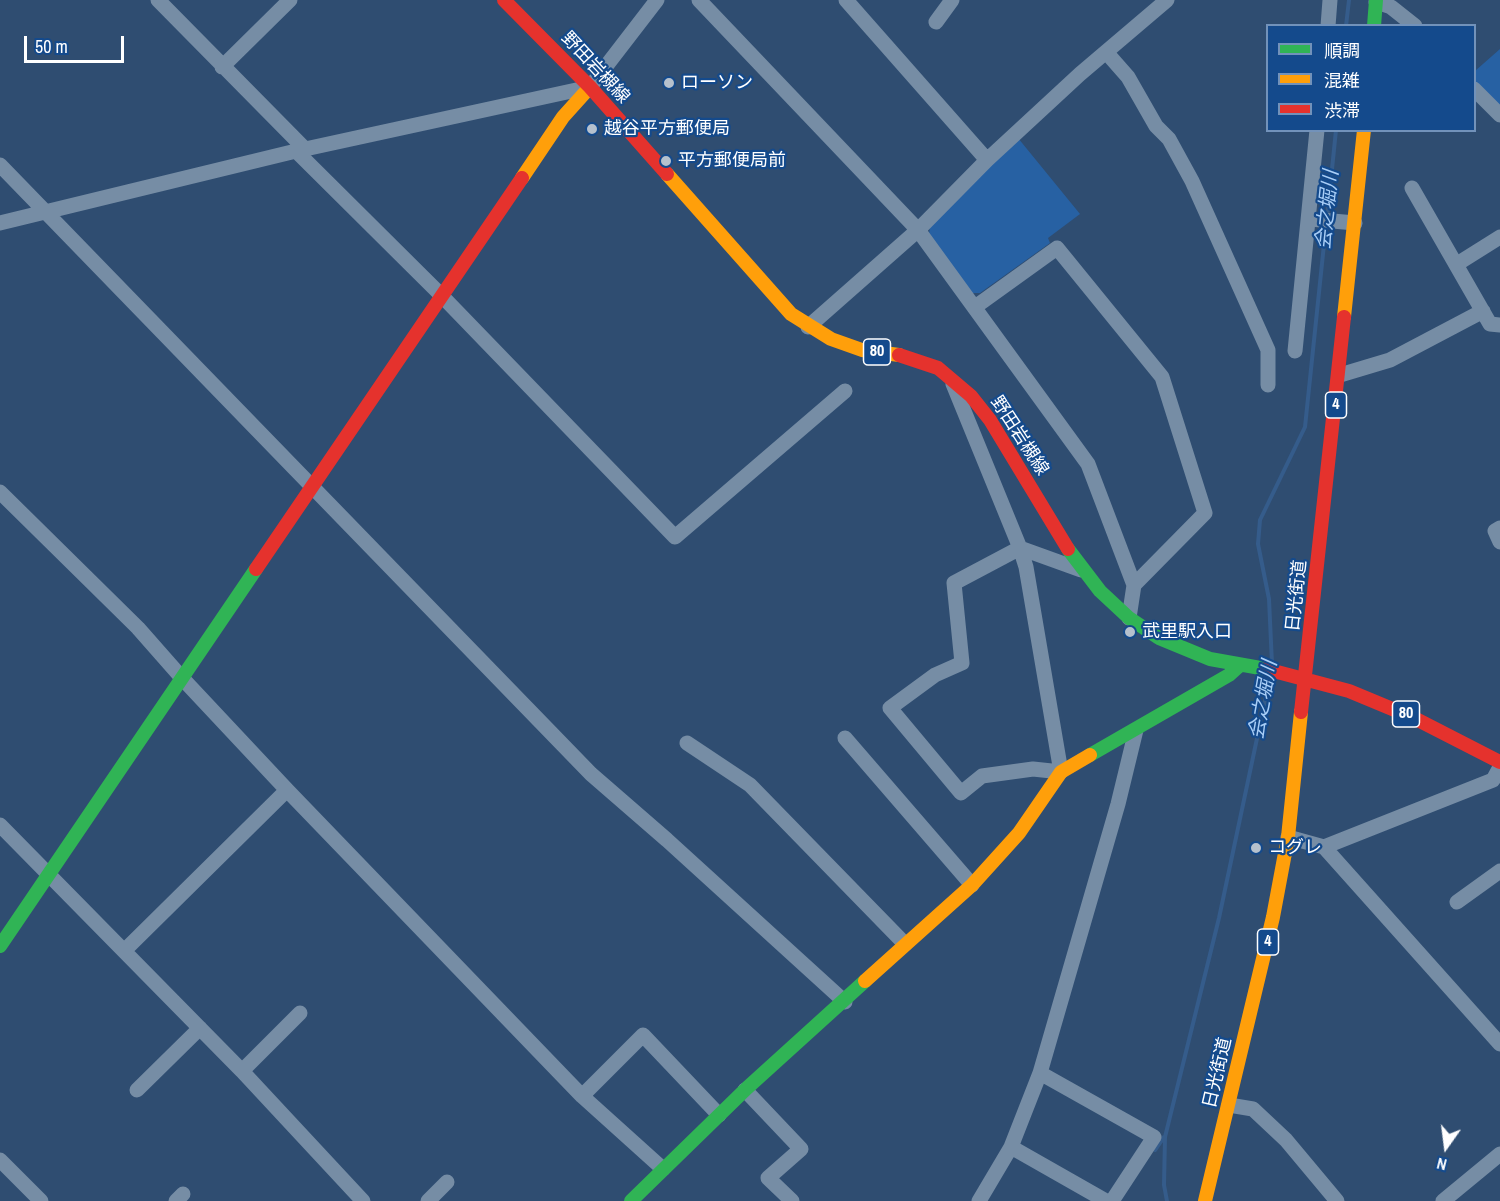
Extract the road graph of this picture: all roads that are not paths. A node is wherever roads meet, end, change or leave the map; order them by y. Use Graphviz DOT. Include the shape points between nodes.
graph roads {
  1 [pos="158,0"];
  2 [pos="290,0"];
  3 [pos="504,0"];
  4 [pos="657,0"];
  5 [pos="699,0"];
  6 [pos="846,0"];
  7 [pos="952,0"];
  8 [pos="1167,0"];
  9 [pos="1330,0"];
  10 [pos="1376,1"];
  11 [pos="936,22"];
  12 [pos="1328,24"];
  13 [pos="1374,24"];
  14 [pos="1413,24"];
  15 [pos="1106,52"];
  16 [pos="222,67"];
  17 [pos="590,87"];
  18 [pos="1476,91"];
  19 [pos="1500,115"];
  20 [pos="1317,132"];
  21 [pos="1364,132"];
  22 [pos="301,150"];
  23 [pos="987,160"];
  24 [pos="0,165"];
  25 [pos="1412,188"];
  26 [pos="44,212"];
  27 [pos="1312,219"];
  28 [pos="0,223"];
  29 [pos="1355,223"];
  30 [pos="918,230"];
  31 [pos="1500,237"];
  32 [pos="1457,264"];
  33 [pos="441,295"];
  34 [pos="975,308"];
  35 [pos="1483,311"];
  36 [pos="1500,326"];
  37 [pos="808,327"];
  38 [pos="1295,351"];
  39 [pos="1340,375"];
  40 [pos="949,376"];
  41 [pos="1268,385"];
  42 [pos="845,391"];
  43 [pos="311,486"];
  44 [pos="0,492"];
  45 [pos="1500,528"];
  46 [pos="1500,542"];
  47 [pos="1020,548"];
  48 [pos="1084,571"];
  49 [pos="1134,585"];
  50 [pos="1129,618"];
  51 [pos="1239,666"];
  52 [pos="182,678"];
  53 [pos="1306,679"];
  54 [pos="1136,730"];
  55 [pos="844,738"];
  56 [pos="687,743"];
  57 [pos="1500,762"];
  58 [pos="1500,767"];
  59 [pos="1061,772"];
  60 [pos="287,790"];
  61 [pos="0,825"];
  62 [pos="1288,837"];
  63 [pos="1324,847"];
  64 [pos="1500,871"];
  65 [pos="48,876"];
  66 [pos="972,885"];
  67 [pos="1457,902"];
  68 [pos="905,944"];
  69 [pos="0,946"];
  70 [pos="125,950"];
  71 [pos="845,1002"];
  72 [pos="300,1013"];
  73 [pos="200,1028"];
  74 [pos="1500,1044"];
  75 [pos="242,1071"];
  76 [pos="1040,1073"];
  77 [pos="137,1090"];
  78 [pos="745,1090"];
  79 [pos="582,1096"];
  80 [pos="1230,1105"];
  81 [pos="719,1115"];
  82 [pos="1011,1147"];
  83 [pos="1500,1154"];
  84 [pos="0,1160"];
  85 [pos="663,1169"];
  86 [pos="447,1182"];
  87 [pos="41,1201"];
  88 [pos="363,1201"];
  89 [pos="428,1201"];
  90 [pos="631,1201"];
  91 [pos="792,1201"];
  92 [pos="979,1201"];
  93 [pos="1106,1201"];
  94 [pos="1112,1201"];
  95 [pos="1205,1201"];
  96 [pos="1336,1201"];
  97 [pos="1443,1201"];
  1 -- 16 [label="street"];
  2 -- 16 [label="street"];
  3 -- 17 [label="main road, 野田岩槻線 / 80"];
  4 -- 17 [label="street"];
  5 -- 30 [label="street"];
  6 -- 23 [label="street"];
  7 -- 11 [label="street"];
  8 -- 15 [label="street"];
  9 -- 12 [label="street"];
  10 -- 13 [label="main road"];
  10 -- 14 [label="street" via="1391,6"];
  15 -- 23 [label="street"];
  15 -- 41 [label="street" via="1128,77 1192,181 1268,350"];
  16 -- 22 [label="street"];
  17 -- 22 [label="street"];
  17 -- 33 [label="main road" via="563,117"];
  17 -- 37 [label="main road, 野田岩槻線 / 80" via="780,304"];
  18 -- 19 [label="street"];
  20 -- 27 [label="street"];
  21 -- 29 [label="main road, 日光街道 / 4"];
  22 -- 26 [label="street"];
  22 -- 33 [label="street"];
  23 -- 30 [label="street"];
  24 -- 26 [label="street"];
  25 -- 32 [label="street"];
  26 -- 28 [label="street"];
  26 -- 43 [label="street"];
  27 -- 29 [label="street"];
  27 -- 38 [label="street"];
  29 -- 39 [label="main road, 日光街道 / 4"];
  30 -- 34 [label="street"];
  30 -- 37 [label="street"];
  31 -- 32 [label="street"];
  32 -- 35 [label="street"];
  33 -- 42 [label="street" via="675,537"];
  33 -- 43 [label="main road"];
  34 -- 49 [label="street" via="1088,464"];
  34 -- 49 [label="street" via="1057,248 1162,377 1205,513"];
  35 -- 36 [label="street" via="1490,324"];
  35 -- 39 [label="street" via="1390,360"];
  37 -- 40 [label="main road, 野田岩槻線 / 80" via="862,350 907,356"];
  39 -- 53 [label="main road, 日光街道 / 4"];
  40 -- 47 [label="street"];
  40 -- 48 [label="main road, 野田岩槻線 / 80" via="990,420"];
  43 -- 52 [label="main road"];
  43 -- 71 [label="street" via="591,774"];
  44 -- 52 [label="street" via="138,628"];
  45 -- 46 [label="street" via="1495,531"];
  47 -- 48 [label="street"];
  47 -- 59 [label="street"];
  47 -- 59 [label="street" via="954,583 962,663 935,675 890,708 961,793 982,776 1033,769"];
  48 -- 50 [label="main road, 野田岩槻線 / 80"];
  49 -- 50 [label="street"];
  50 -- 51 [label="main road, 野田岩槻線 / 80" via="1182,649"];
  51 -- 53 [label="main road, 野田岩槻線 / 80"];
  51 -- 54 [label="main road"];
  52 -- 60 [label="street"];
  52 -- 65 [label="main road"];
  53 -- 57 [label="main road, 野田岩槻線 / 80" via="1397,710"];
  53 -- 62 [label="main road, 日光街道 / 4"];
  54 -- 59 [label="main road"];
  54 -- 76 [label="street"];
  55 -- 66 [label="street"];
  56 -- 68 [label="street" via="750,785"];
  58 -- 63 [label="street" via="1493,780"];
  59 -- 66 [label="main road" via="1019,833"];
  60 -- 70 [label="street"];
  60 -- 79 [label="street"];
  61 -- 65 [label="street"];
  62 -- 63 [label="street"];
  62 -- 80 [label="main road, 日光街道 / 4"];
  63 -- 74 [label="street"];
  64 -- 67 [label="street"];
  65 -- 69 [label="main road"];
  65 -- 70 [label="street"];
  66 -- 68 [label="main road"];
  68 -- 71 [label="main road"];
  70 -- 73 [label="street"];
  71 -- 78 [label="main road"];
  72 -- 75 [label="street"];
  73 -- 75 [label="street"];
  73 -- 77 [label="street"];
  75 -- 88 [label="street"];
  76 -- 82 [label="street"];
  76 -- 94 [label="street" via="1154,1137"];
  78 -- 81 [label="main road"];
  78 -- 91 [label="street" via="801,1149 768,1178"];
  79 -- 81 [label="street" via="643,1035"];
  79 -- 85 [label="street"];
  80 -- 95 [label="main road, 日光街道 / 4"];
  80 -- 96 [label="street" via="1253,1109 1286,1140"];
  81 -- 85 [label="main road"];
  82 -- 92 [label="street"];
  82 -- 93 [label="street"];
  83 -- 97 [label="street"];
  84 -- 87 [label="street"];
  85 -- 90 [label="main road"];
  86 -- 89 [label="street"];
}
